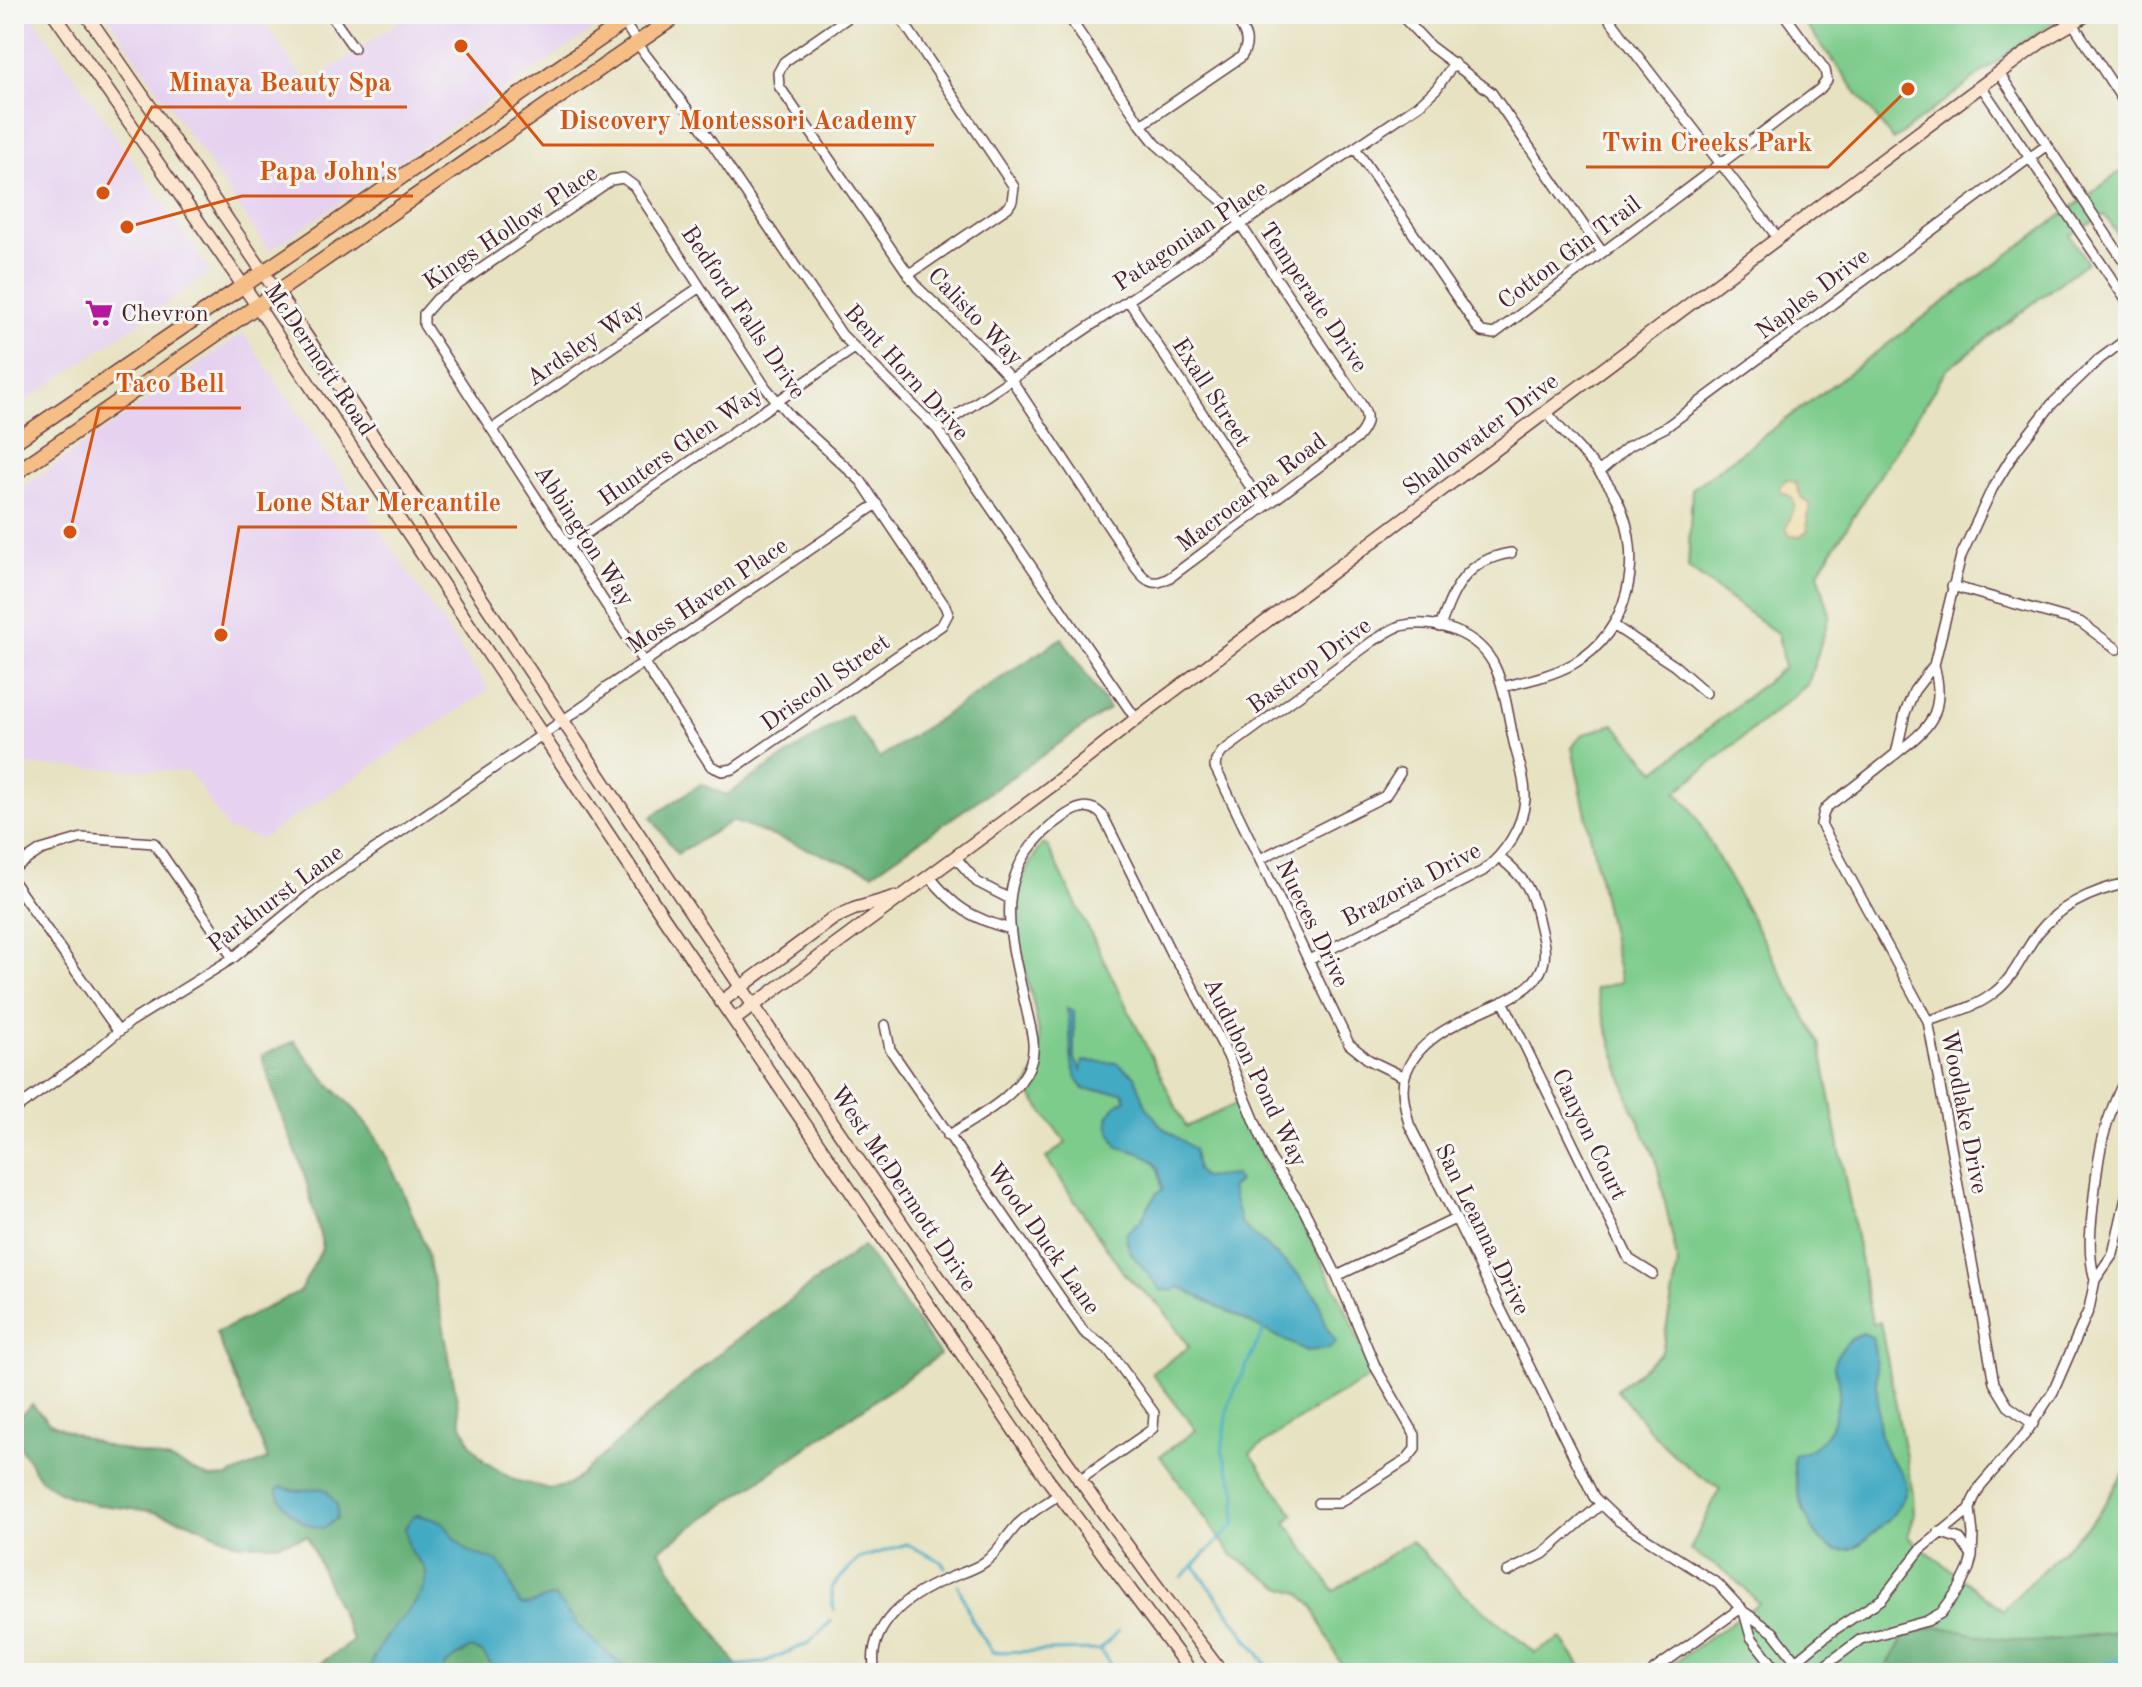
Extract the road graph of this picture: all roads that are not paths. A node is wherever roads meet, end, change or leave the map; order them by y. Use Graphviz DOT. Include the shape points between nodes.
graph roads {
  1 [pos="54,14"];
  2 [pos="86,14"];
  3 [pos="330,14"];
  4 [pos="679,14"];
  5 [pos="853,14"];
  6 [pos="898,14"];
  7 [pos="1067,14"];
  8 [pos="1233,14"];
  9 [pos="1400,14"];
  10 [pos="1606,14"];
  11 [pos="1784,14"];
  12 [pos="2088,14"];
  13 [pos="626,17"];
  14 [pos="2072,22"];
  15 [pos="638,43"];
  16 [pos="354,48"];
  17 [pos="1454,63"];
  18 [pos="1999,73"];
  19 [pos="1981,86"];
  20 [pos="139,90"];
  21 [pos="117,105"];
  22 [pos="2128,108"];
  23 [pos="480,124"];
  24 [pos="1141,125"];
  25 [pos="494,141"];
  26 [pos="2047,145"];
  27 [pos="1355,148"];
  28 [pos="2030,157"];
  29 [pos="1721,162"];
  30 [pos="623,178"];
  31 [pos="2091,211"];
  32 [pos="2074,222"];
  33 [pos="1241,224"];
  34 [pos="1778,238"];
  35 [pos="1602,252"];
  36 [pos="2128,267"];
  37 [pos="265,272"];
  38 [pos="908,275"];
  39 [pos="244,286"];
  40 [pos="700,287"];
  41 [pos="278,292"];
  42 [pos="1128,300"];
  43 [pos="2128,303"];
  44 [pos="258,307"];
  45 [pos="424,314"];
  46 [pos="2128,338"];
  47 [pos="853,349"];
  48 [pos="1011,379"];
  49 [pos="778,402"];
  50 [pos="1546,411"];
  51 [pos="1367,423"];
  52 [pos="492,429"];
  53 [pos="937,429"];
  54 [pos="14,442"];
  55 [pos="1600,471"];
  56 [pos="14,474"];
  57 [pos="877,504"];
  58 [pos="1263,506"];
  59 [pos="434,530"];
  60 [pos="414,543"];
  61 [pos="568,546"];
  62 [pos="1511,553"];
  63 [pos="1152,583"];
  64 [pos="1952,586"];
  65 [pos="947,619"];
  66 [pos="1613,625"];
  67 [pos="1440,627"];
  68 [pos="2117,649"];
  69 [pos="644,663"];
  70 [pos="1934,665"];
  71 [pos="1502,687"];
  72 [pos="1706,693"];
  73 [pos="1136,719"];
  74 [pos="562,721"];
  75 [pos="542,734"];
  76 [pos="1896,754"];
  77 [pos="1216,761"];
  78 [pos="722,771"];
  79 [pos="1400,773"];
  80 [pos="955,857"];
  81 [pos="1500,858"];
  82 [pos="1260,859"];
  83 [pos="14,868"];
  84 [pos="929,876"];
  85 [pos="14,883"];
  86 [pos="2128,883"];
  87 [pos="902,896"];
  88 [pos="1008,898"];
  89 [pos="684,904"];
  90 [pos="664,918"];
  91 [pos="824,925"];
  92 [pos="1010,929"];
  93 [pos="819,957"];
  94 [pos="233,958"];
  95 [pos="1309,960"];
  96 [pos="740,988"];
  97 [pos="1503,1001"];
  98 [pos="721,1002"];
  99 [pos="753,1006"];
  100 [pos="734,1020"];
  101 [pos="1928,1021"];
  102 [pos="885,1025"];
  103 [pos="118,1031"];
  104 [pos="2128,1074"];
  105 [pos="1404,1077"];
  106 [pos="14,1110"];
  107 [pos="948,1136"];
  108 [pos="2128,1189"];
  109 [pos="1455,1219"];
  110 [pos="1653,1274"];
  111 [pos="1337,1276"];
  112 [pos="2095,1280"];
  113 [pos="2033,1424"];
  114 [pos="1078,1481"];
  115 [pos="1058,1495"];
  116 [pos="1318,1503"];
  117 [pos="1600,1505"];
  118 [pos="1970,1509"];
  119 [pos="1939,1532"];
  120 [pos="1972,1556"];
  121 [pos="1507,1572"];
  122 [pos="1743,1610"];
  123 [pos="1796,1661"];
  124 [pos="875,1673"];
  125 [pos="1192,1673"];
  126 [pos="1222,1673"];
  127 [pos="1429,1673"];
  128 [pos="1455,1673"];
  129 [pos="1653,1673"];
  130 [pos="1780,1673"];
  131 [pos="1805,1673"];
  132 [pos="1815,1673"];
  1 -- 21 [label="main road, McDermott Road"];
  2 -- 20 [label="main road, McDermott Road"];
  3 -- 16 [label="street"];
  4 -- 15 [label="main road"];
  5 -- 38 [label="street, Calisto Way" via="784,62 778,73 783,92"];
  6 -- 38 [label="street" via="1011,180 1014,194 1008,207"];
  7 -- 24 [label="street, Temperate Drive"];
  8 -- 24 [label="street" via="1247,44 1241,57"];
  9 -- 17 [label="street"];
  10 -- 29 [label="street"];
  11 -- 29 [label="street, Cotton Gin Trail" via="1827,80"];
  12 -- 14 [label="main road, Shallowater Drive"];
  13 -- 15 [label="street, Bent Horn Drive"];
  13 -- 23 [label="main road"];
  14 -- 18 [label="main road, Shallowater Drive"];
  14 -- 22 [label="street"];
  15 -- 25 [label="main road"];
  15 -- 47 [label="street, Bent Horn Drive"];
  17 -- 27 [label="street, Patagonian Place" via="1420,104"];
  17 -- 35 [label="street" via="1509,114"];
  18 -- 19 [label="main road, Shallowater Drive"];
  18 -- 26 [label="street"];
  19 -- 28 [label="street"];
  19 -- 34 [label="main road, Shallowater Drive"];
  20 -- 21 [label="main road"];
  20 -- 37 [label="main road, McDermott Road"];
  21 -- 39 [label="main road, McDermott Road"];
  23 -- 25 [label="main road"];
  23 -- 37 [label="main road"];
  24 -- 33 [label="street, Temperate Drive"];
  25 -- 41 [label="main road"];
  26 -- 28 [label="street, Naples Drive"];
  26 -- 31 [label="street"];
  27 -- 33 [label="street, Patagonian Place"];
  27 -- 35 [label="street, Cotton Gin Trail" via="1486,334 1494,334"];
  28 -- 32 [label="street"];
  28 -- 55 [label="street, Naples Drive"];
  29 -- 34 [label="street"];
  29 -- 35 [label="street, Cotton Gin Trail"];
  30 -- 40 [label="street, Bedford Falls Drive" via="634,186"];
  30 -- 45 [label="street, Kings Hollow Place" via="611,180 437,299"];
  31 -- 32 [label="street"];
  31 -- 36 [label="street"];
  32 -- 43 [label="street"];
  33 -- 42 [label="street, Patagonian Place"];
  33 -- 51 [label="street, Temperate Drive" via="1365,410"];
  34 -- 50 [label="main road, Shallowater Drive"];
  37 -- 39 [label="main road"];
  37 -- 41 [label="main road, McDermott Road"];
  38 -- 48 [label="street, Calisto Way"];
  39 -- 44 [label="main road, McDermott Road"];
  39 -- 54 [label="main road"];
  40 -- 49 [label="street, Bedford Falls Drive"];
  40 -- 52 [label="street, Ardsley Way"];
  41 -- 44 [label="main road"];
  41 -- 59 [label="main road, McDermott Road"];
  42 -- 48 [label="street, Patagonian Place"];
  42 -- 58 [label="street, Exall Street"];
  44 -- 56 [label="main road"];
  44 -- 60 [label="main road, McDermott Road"];
  45 -- 52 [label="street, Abbington Way" via="428,332"];
  46 -- 64 [label="street, Woodlake Drive" via="2071,384 2035,423 1976,520"];
  47 -- 49 [label="street, Hunters Glen Way"];
  47 -- 53 [label="street, Bent Horn Drive"];
  48 -- 53 [label="street, Patagonian Place"];
  48 -- 63 [label="street, Calisto Way" via="1136,568"];
  49 -- 57 [label="street, Bedford Falls Drive" via="849,467"];
  49 -- 61 [label="street, Hunters Glen Way"];
  50 -- 55 [label="street"];
  50 -- 73 [label="main road, Shallowater Drive"];
  51 -- 58 [label="street, Macrocarpa Road" via="1356,439"];
  52 -- 61 [label="street, Abbington Way"];
  53 -- 73 [label="street, Bent Horn Drive"];
  55 -- 66 [label="street" via="1630,535 1631,573"];
  57 -- 65 [label="street, Bedford Falls Drive" via="945,606"];
  57 -- 69 [label="street, Moss Haven Place"];
  58 -- 63 [label="street, Macrocarpa Road" via="1172,576"];
  59 -- 60 [label="main road"];
  59 -- 74 [label="main road, McDermott Road"];
  60 -- 75 [label="main road, McDermott Road"];
  61 -- 69 [label="street, Abbington Way"];
  62 -- 67 [label="street" via="1489,556 1470,570 1453,591"];
  64 -- 68 [label="street" via="2080,622"];
  64 -- 70 [label="street, Woodlake Drive"];
  65 -- 78 [label="street, Driscoll Street" via="733,769"];
  66 -- 71 [label="street" via="1574,663"];
  66 -- 72 [label="street"];
  67 -- 71 [label="street, Bastrop Drive" via="1482,647"];
  67 -- 77 [label="street, Bastrop Drive" via="1398,627 1373,641"];
  69 -- 74 [label="street, Moss Haven Place"];
  69 -- 78 [label="street, Abbington Way" via="711,766"];
  70 -- 76 [label="street, Woodlake Drive" via="1914,691"];
  70 -- 76 [label="street, Woodlake Drive" via="1939,698 1933,717 1919,738"];
  71 -- 81 [label="street, Brazoria Drive" via="1525,797 1519,824"];
  73 -- 80 [label="main road, Shallowater Drive"];
  74 -- 75 [label="street, Parkhurst Lane"];
  74 -- 89 [label="main road, West McDermott Drive"];
  75 -- 90 [label="main road, West McDermott Drive"];
  75 -- 94 [label="street, Parkhurst Lane" via="318,888"];
  76 -- 101 [label="street, Woodlake Drive" via="1828,806 1821,824"];
  77 -- 82 [label="street, Nueces Drive"];
  79 -- 82 [label="street" via="1385,796"];
  80 -- 84 [label="main road, Shallowater Drive"];
  80 -- 88 [label="street" via="977,882"];
  81 -- 95 [label="street, Brazoria Drive"];
  81 -- 97 [label="street" via="1521,875 1533,896 1545,954 1536,980"];
  82 -- 95 [label="street, Nueces Drive"];
  83 -- 94 [label="street" via="41,850 82,838 154,843"];
  84 -- 87 [label="main road, Shallowater Drive"];
  84 -- 92 [label="street" via="970,916"];
  85 -- 103 [label="street"];
  86 -- 101 [label="street" via="2077,900 2038,933 2017,969 1996,991 1975,1005"];
  87 -- 91 [label="main road, Shallowater Drive" via="854,909"];
  87 -- 93 [label="main road, Shallowater Drive"];
  88 -- 92 [label="street"];
  88 -- 111 [label="street, Audubon Pond Way" via="1020,862 1044,830 1077,808 1089,807 1103,816 1228,1056 1266,1149"];
  89 -- 90 [label="main road"];
  89 -- 96 [label="main road, West McDermott Drive"];
  90 -- 98 [label="main road, West McDermott Drive"];
  91 -- 93 [label="main road" via="827,942"];
  91 -- 96 [label="main road, Shallowater Drive"];
  92 -- 107 [label="street" via="1035,1047 1031,1064 1013,1091"];
  93 -- 99 [label="main road, Shallowater Drive"];
  94 -- 103 [label="street, Parkhurst Lane"];
  95 -- 105 [label="street, Nueces Drive" via="1349,1044"];
  96 -- 98 [label="main road, Shallowater Drive"];
  96 -- 99 [label="main road, West McDermott Drive"];
  97 -- 105 [label="street" via="1443,1032 1418,1052"];
  97 -- 110 [label="street, Canyon Court" via="1629,1259"];
  98 -- 100 [label="main road, West McDermott Drive"];
  99 -- 100 [label="main road, Shallowater Drive"];
  99 -- 114 [label="main road, West McDermott Drive"];
  100 -- 115 [label="main road, West McDermott Drive"];
  101 -- 113 [label="street, Woodlake Drive" via="1994,1383 2008,1406"];
  102 -- 107 [label="street, Wood Duck Lane" via="890,1049"];
  103 -- 106 [label="street, Parkhurst Lane"];
  104 -- 112 [label="street" via="2099,1149 2089,1258"];
  105 -- 109 [label="street, San Leanna Drive" via="1409,1124"];
  107 -- 114 [label="street, Wood Duck Lane" via="1084,1332 1108,1349 1154,1413 1147,1433"];
  108 -- 112 [label="street" via="2113,1254"];
  109 -- 111 [label="street"];
  109 -- 117 [label="street, San Leanna Drive"];
  111 -- 116 [label="street, Audubon Pond Way" via="1376,1368 1415,1435 1415,1449 1339,1503"];
  112 -- 113 [label="street" via="2089,1309"];
  113 -- 118 [label="street" via="1981,1485"];
  114 -- 115 [label="main road"];
  114 -- 126 [label="main road, West McDermott Drive"];
  115 -- 124 [label="street" via="1018,1524 986,1562 944,1579 896,1609 876,1639"];
  115 -- 125 [label="main road, West McDermott Drive"];
  117 -- 121 [label="street" via="1543,1554"];
  117 -- 122 [label="street, San Leanna Drive" via="1718,1584"];
  118 -- 119 [label="street"];
  118 -- 120 [label="street"];
  119 -- 120 [label="street" via="1960,1539"];
  119 -- 123 [label="street" via="1882,1599"];
  120 -- 132 [label="street" via="1959,1589 1941,1613 1861,1639"];
  122 -- 123 [label="street, San Leanna Drive" via="1773,1632"];
  122 -- 129 [label="street"];
  122 -- 130 [label="street, San Leanna Drive" via="1751,1637"];
  123 -- 130 [label="street"];
  123 -- 131 [label="street, San Leanna Drive"];
  127 -- 128 [label="street"];
}
